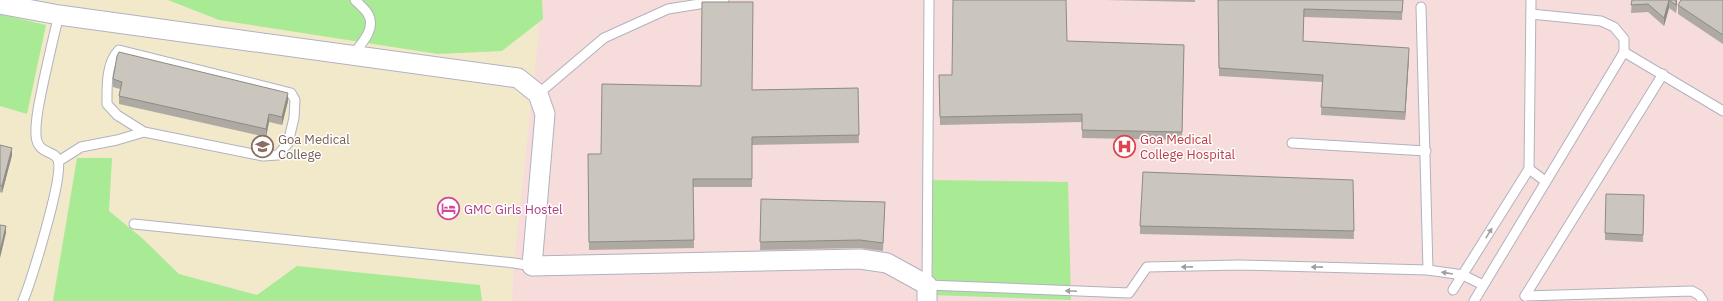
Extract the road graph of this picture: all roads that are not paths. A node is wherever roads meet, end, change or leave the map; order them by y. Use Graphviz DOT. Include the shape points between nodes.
graph roads {
  1 [pos="355,0"];
  2 [pos="724,0"];
  3 [pos="929,0"];
  4 [pos="1531,0"];
  5 [pos="0,4"];
  6 [pos="1421,7"];
  7 [pos="1531,14"];
  8 [pos="59,16"];
  9 [pos="1624,52"];
  10 [pos="352,56"];
  11 [pos="1663,74"];
  12 [pos="538,94"];
  13 [pos="1723,111"];
  14 [pos="144,132"];
  15 [pos="1292,143"];
  16 [pos="1426,151"];
  17 [pos="59,161"];
  18 [pos="1529,169"];
  19 [pos="1545,181"];
  20 [pos="134,224"];
  21 [pos="532,266"];
  22 [pos="1428,270"];
  23 [pos="1463,275"];
  24 [pos="1483,285"];
  25 [pos="1453,290"];
  26 [pos="927,293"];
  27 [pos="23,301"];
  28 [pos="1474,301"];
  29 [pos="1703,301"];
  1 -- 10 [label="lane" via="368,13 371,22 369,32"];
  2 -- 12 [label="lane" via="668,9 604,38"];
  3 -- 26 [label="lane"];
  4 -- 7 [label="lane"];
  5 -- 8 [label="street"];
  6 -- 16 [label="lane"];
  7 -- 9 [label="lane" via="1601,21 1614,27 1624,39"];
  7 -- 18 [label="lane"];
  8 -- 10 [label="street"];
  8 -- 17 [label="lane" via="40,99 36,136 38,144"];
  9 -- 11 [label="lane"];
  9 -- 19 [label="lane"];
  10 -- 12 [label="street" via="518,78"];
  11 -- 13 [label="lane"];
  11 -- 29 [label="lane" via="1525,296 1692,291"];
  12 -- 21 [label="street" via="545,114"];
  14 -- 14 [label="lane" via="117,115 107,104 107,82 113,56 119,50 291,92 295,100 288,143 278,155 263,156"];
  14 -- 17 [label="lane" via="81,147"];
  15 -- 16 [label="lane"];
  16 -- 22 [label="lane"];
  17 -- 27 [label="lane" via="51,208"];
  18 -- 19 [label="lane"];
  23 -- 18 [label="lane, one-way"];
  19 -- 24 [label="lane"];
  20 -- 21 [label="lane"];
  21 -- 26 [label="street" via="860,259 887,263"];
  23 -- 22 [label="lane, one-way"];
  22 -- 26 [label="lane, one-way" via="1239,265 1147,268 1129,293"];
  23 -- 24 [label="lane"];
  23 -- 25 [label="lane"];
  24 -- 28 [label="lane"];
}
